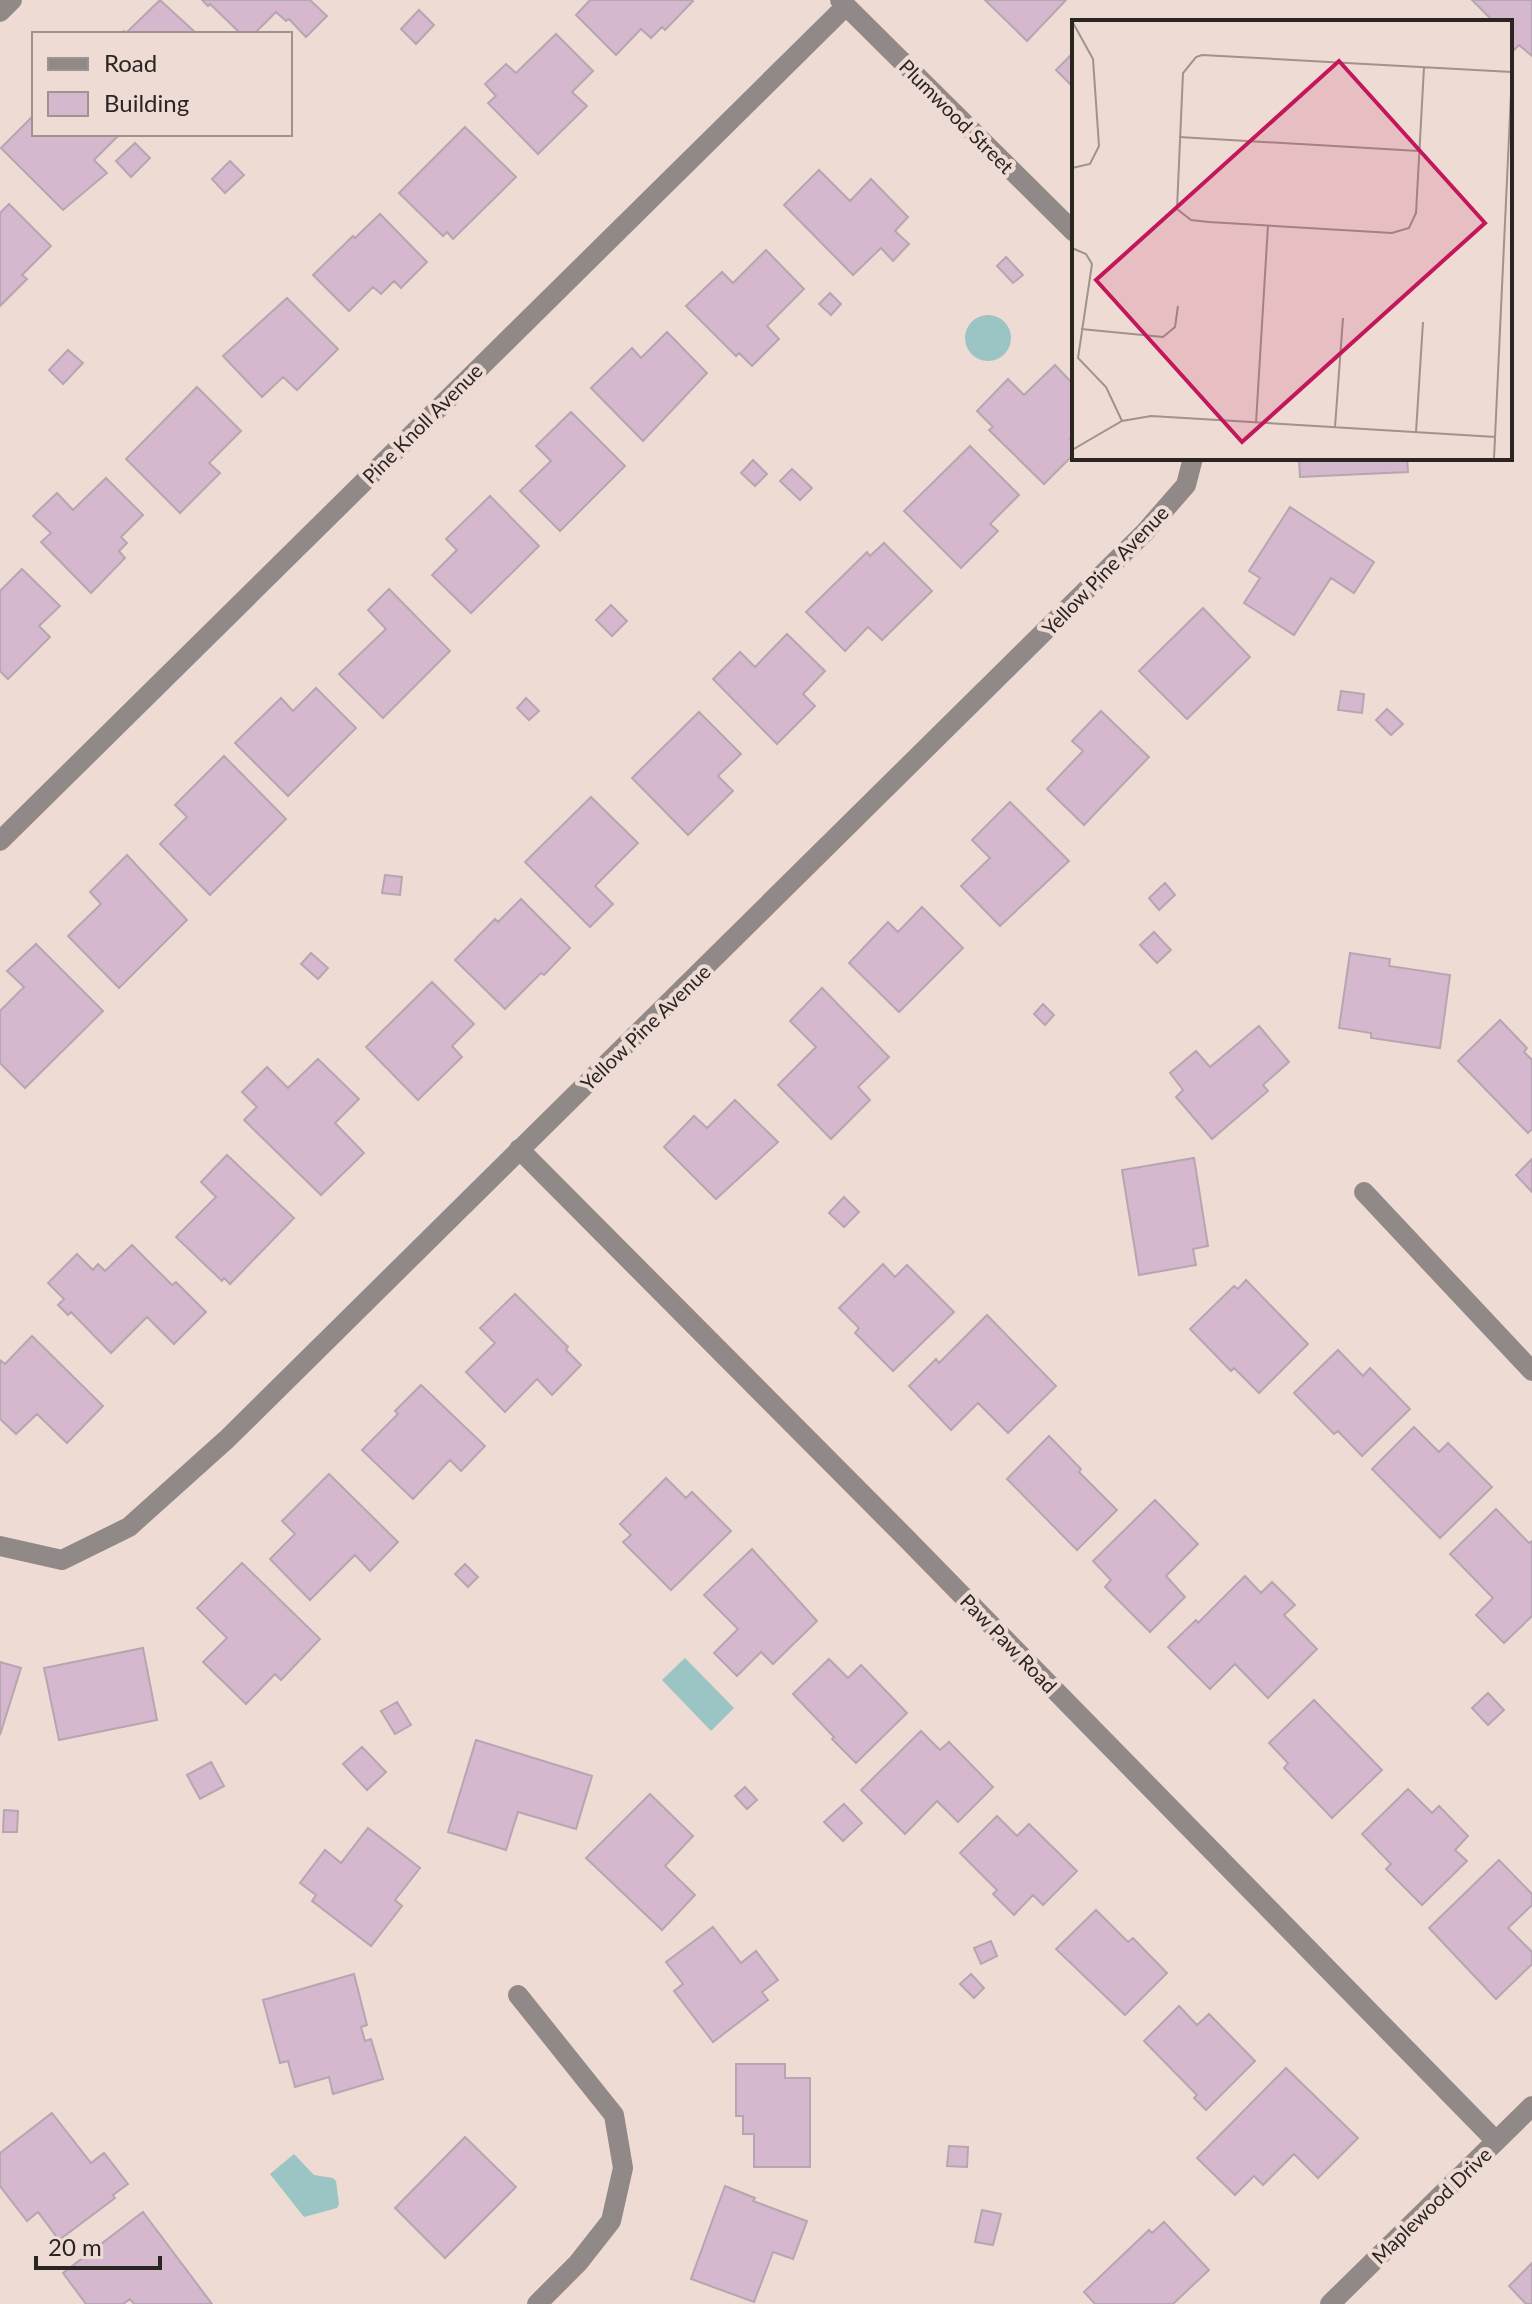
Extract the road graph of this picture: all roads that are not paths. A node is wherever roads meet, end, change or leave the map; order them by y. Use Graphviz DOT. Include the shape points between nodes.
graph roads {
  1 [pos="12,0"];
  2 [pos="843,3"];
  3 [pos="0,12"];
  4 [pos="1072,230"];
  5 [pos="1192,460"];
  6 [pos="0,841"];
  7 [pos="519,1149"];
  8 [pos="1364,1192"];
  9 [pos="1532,1371"];
  10 [pos="0,1546"];
  11 [pos="518,1995"];
  12 [pos="1532,2106"];
  13 [pos="1496,2141"];
  14 [pos="537,2304"];
  15 [pos="1330,2304"];
  1 -- 3 [label="street"];
  2 -- 4 [label="street, Plumwood Street"];
  2 -- 6 [label="street, Pine Knoll Avenue"];
  5 -- 7 [label="street, Yellow Pine Avenue" via="1186,485 1145,532"];
  7 -- 10 [label="street, Yellow Pine Avenue" via="129,1527 62,1560"];
  7 -- 13 [label="street, Paw Paw Road"];
  8 -- 9 [label="street"];
  11 -- 14 [label="street" via="614,2115 623,2168 611,2221"];
  12 -- 13 [label="street, Maplewood Drive"];
  13 -- 15 [label="street, Maplewood Drive"];
}
